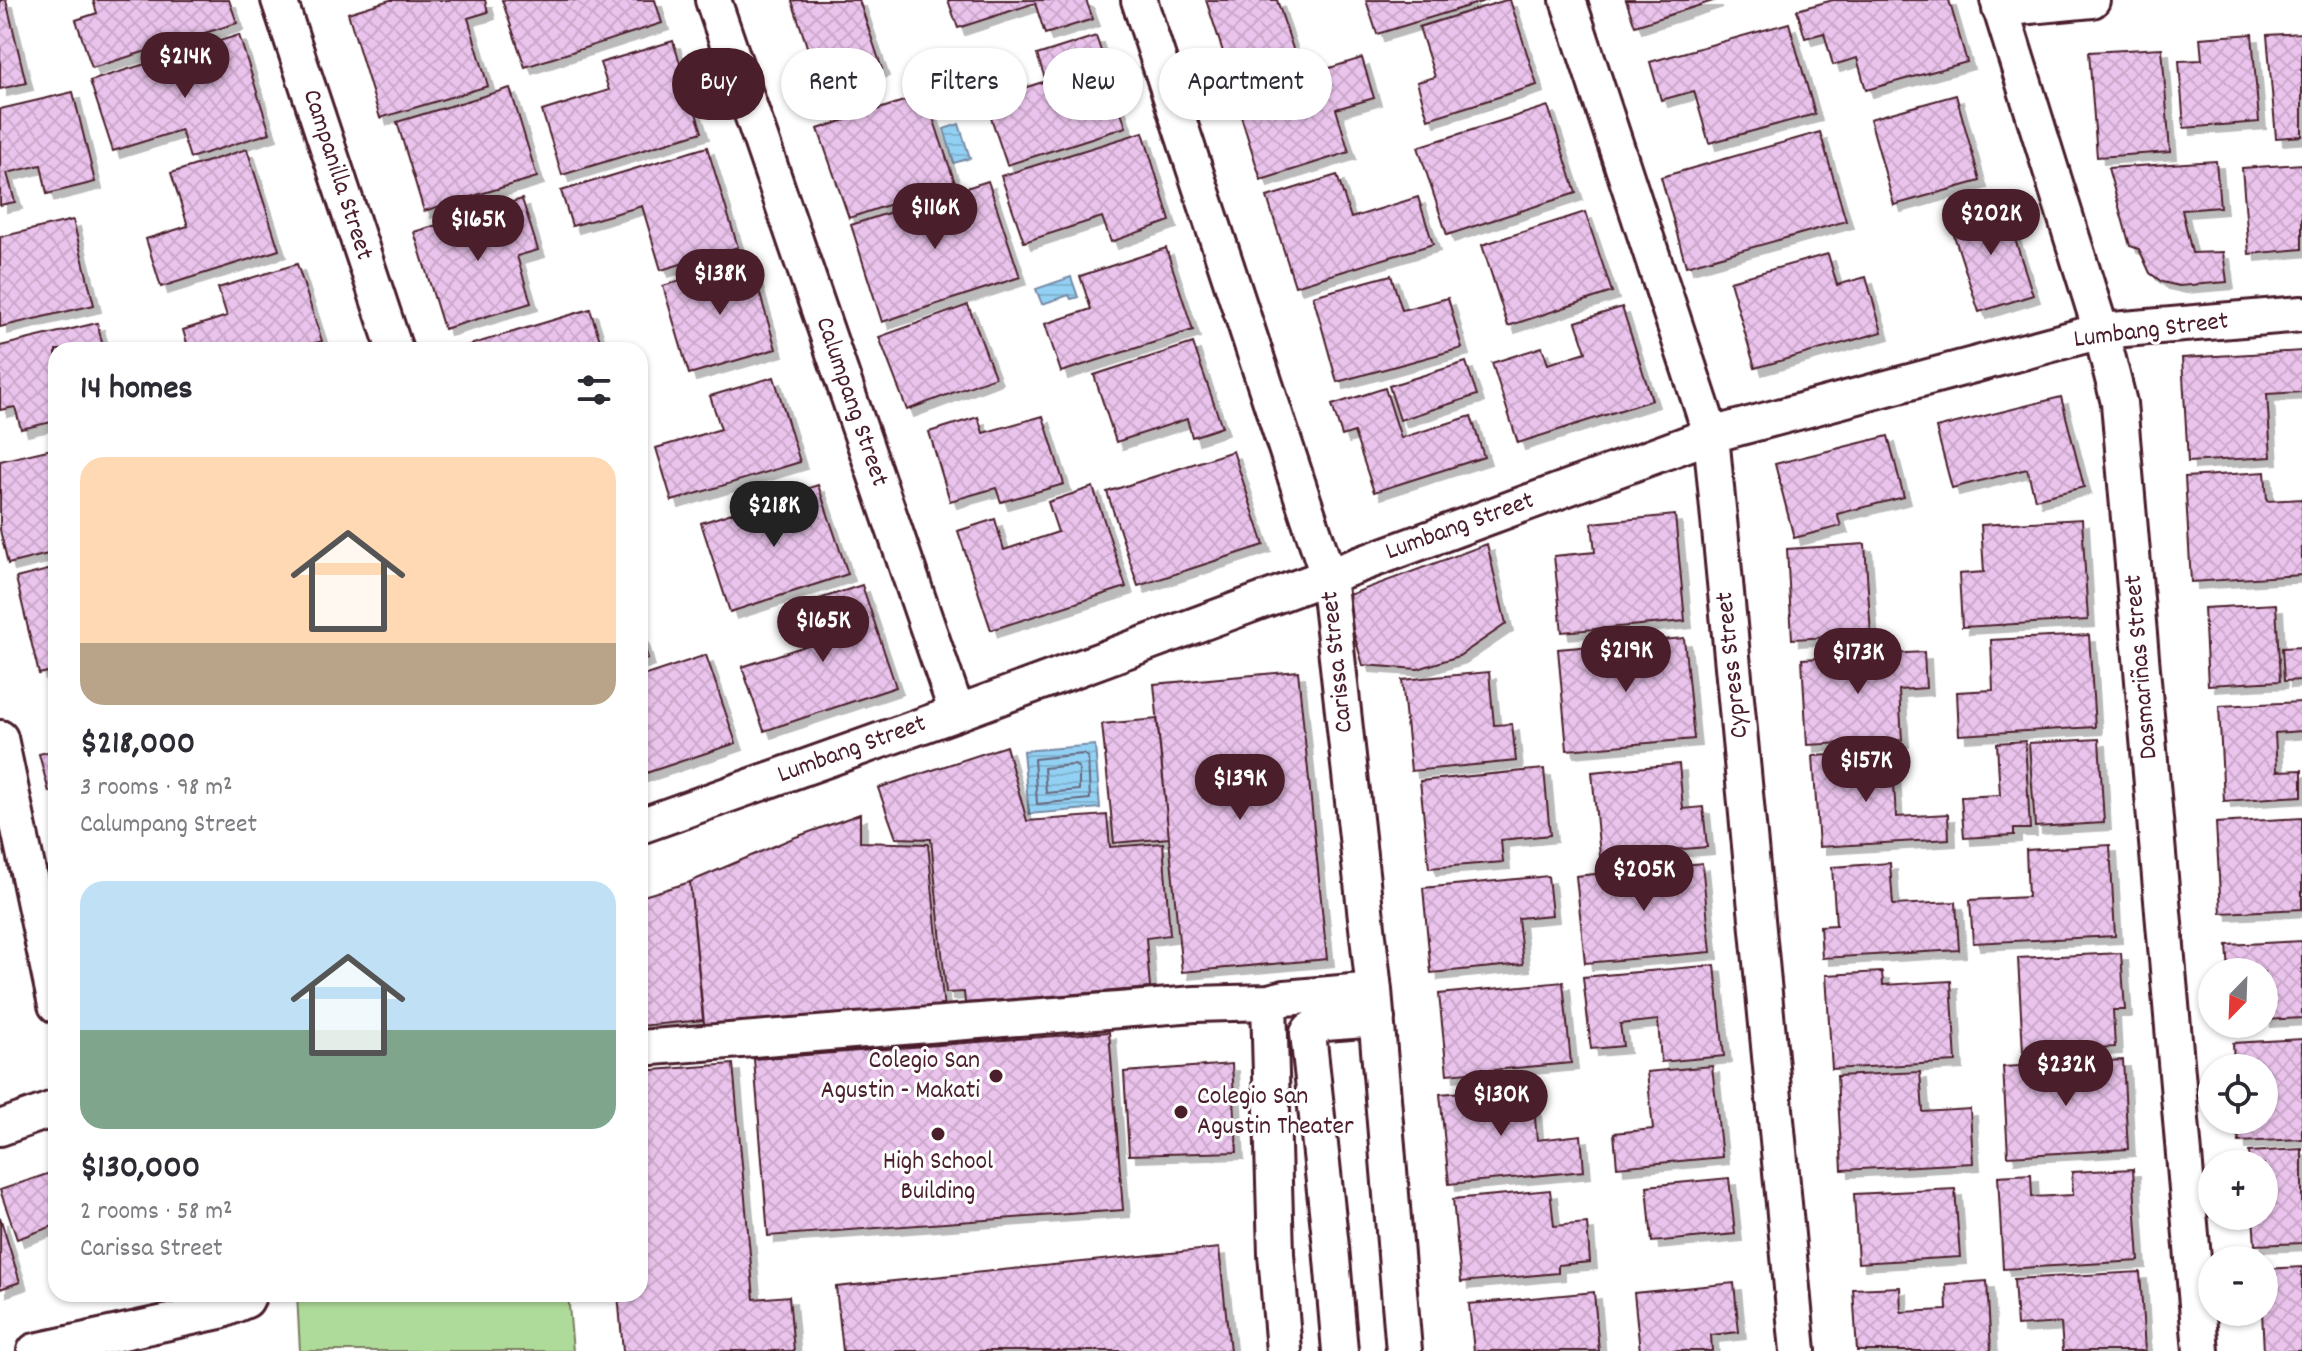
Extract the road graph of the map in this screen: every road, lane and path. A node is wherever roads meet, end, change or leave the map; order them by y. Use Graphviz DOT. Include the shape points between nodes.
graph roads {
  1 [pos="279,0"];
  2 [pos="713,0"];
  3 [pos="1139,0"];
  4 [pos="1568,0"];
  5 [pos="2092,0"];
  6 [pos="1999,4"];
  7 [pos="2302,314"];
  8 [pos="2101,331"];
  9 [pos="392,342"];
  10 [pos="1711,435"];
  11 [pos="1328,576"];
  12 [pos="957,713"];
  13 [pos="0,738"];
  14 [pos="648,823"];
  15 [pos="48,967"];
  16 [pos="1269,1002"];
  17 [pos="1376,1004"];
  18 [pos="648,1047"];
  19 [pos="48,1111"];
  20 [pos="0,1128"];
  21 [pos="241,1302"];
  22 [pos="35,1351"];
  23 [pos="1284,1351"];
  24 [pos="1340,1351"];
  25 [pos="1404,1351"];
  26 [pos="1798,1351"];
  27 [pos="2201,1351"];
  1 -- 9 [label="street, Campanilla Street"];
  2 -- 12 [label="street, Calumpang Street"];
  3 -- 11 [label="street, Carissa Street"];
  4 -- 10 [label="street, Cypress Street"];
  5 -- 6 [label="street"];
  6 -- 8 [label="street, Dasmariñas Street"];
  7 -- 8 [label="street, Lumbang Street"];
  8 -- 10 [label="street, Lumbang Street"];
  8 -- 27 [label="street, Dasmariñas Street" via="2119,403"];
  10 -- 11 [label="street, Lumbang Street"];
  10 -- 26 [label="street, Cypress Street"];
  11 -- 12 [label="street, Lumbang Street"];
  11 -- 17 [label="street, Carissa Street"];
  12 -- 14 [label="street, Lumbang Street"];
  13 -- 15 [label="street"];
  16 -- 17 [label="street" via="1285,998"];
  16 -- 18 [label="street"];
  16 -- 23 [label="street"];
  17 -- 24 [label="street" via="1308,1033"];
  17 -- 25 [label="street, Carissa Street"];
  19 -- 20 [label="street"];
  21 -- 22 [label="street"];
}
